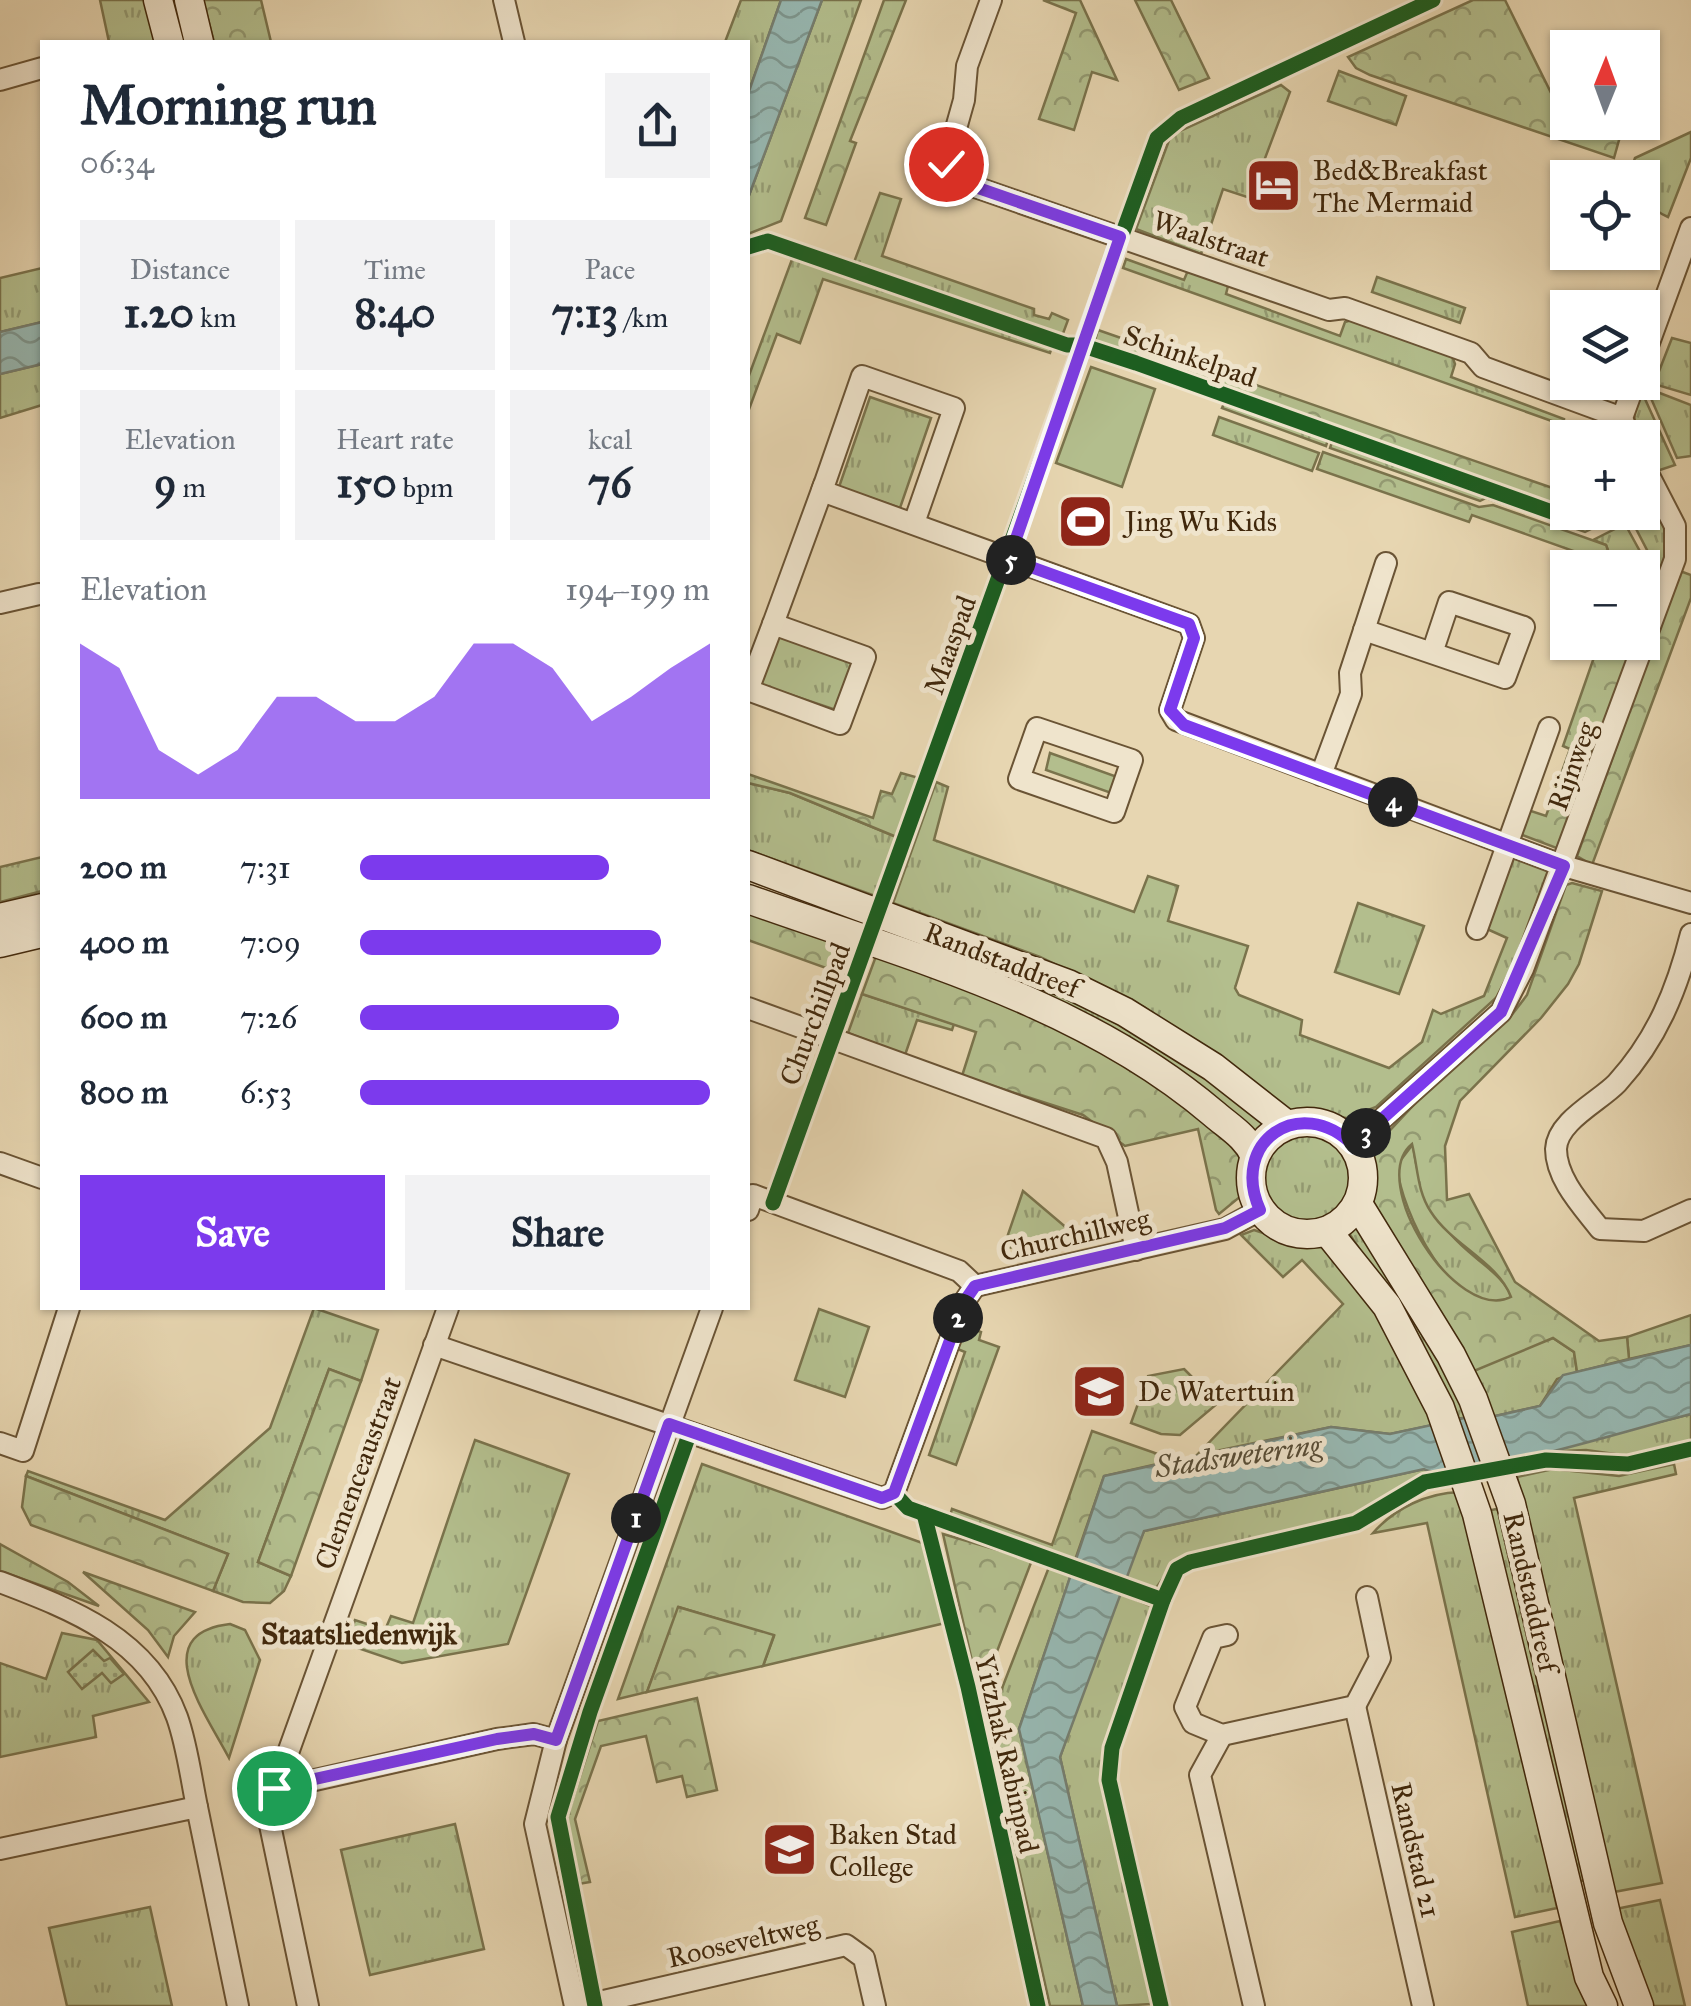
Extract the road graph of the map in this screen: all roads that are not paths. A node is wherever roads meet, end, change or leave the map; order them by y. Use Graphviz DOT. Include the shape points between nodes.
graph roads {
  1 [pos="158,0"];
  2 [pos="189,0"];
  3 [pos="504,0"];
  4 [pos="991,0"];
  5 [pos="168,40"];
  6 [pos="199,40"];
  7 [pos="514,40"];
  8 [pos="40,69"];
  9 [pos="0,80"];
  10 [pos="1691,228"];
  11 [pos="1660,313"];
  12 [pos="1607,420"];
  13 [pos="824,485"];
  14 [pos="1660,497"];
  15 [pos="914,523"];
  16 [pos="1386,563"];
  17 [pos="40,598"];
  18 [pos="0,603"];
  19 [pos="773,624"];
  20 [pos="1364,630"];
  21 [pos="1432,653"];
  22 [pos="750,685"];
  23 [pos="750,691"];
  24 [pos="1037,728"];
  25 [pos="1549,728"];
  26 [pos="1321,774"];
  27 [pos="1506,844"];
  28 [pos="750,866"];
  29 [pos="1564,866"];
  30 [pos="750,900"];
  31 [pos="1691,903"];
  32 [pos="40,908"];
  33 [pos="0,918"];
  34 [pos="1477,929"];
  35 [pos="40,933"];
  36 [pos="1691,934"];
  37 [pos="0,943"];
  38 [pos="750,1009"];
  39 [pos="1287,1126"];
  40 [pos="1353,1145"];
  41 [pos="1255,1156"];
  42 [pos="0,1163"];
  43 [pos="40,1177"];
  44 [pos="750,1199"];
  45 [pos="1358,1204"];
  46 [pos="1260,1210"];
  47 [pos="1691,1210"];
  48 [pos="1327,1232"];
  49 [pos="1136,1250"];
  50 [pos="975,1286"];
  51 [pos="68,1310"];
  52 [pos="447,1310"];
  53 [pos="711,1310"];
  54 [pos="434,1345"];
  55 [pos="669,1424"];
  56 [pos="0,1443"];
  57 [pos="0,1582"];
  58 [pos="1367,1597"];
  59 [pos="1226,1635"];
  60 [pos="1355,1706"];
  61 [pos="1222,1735"];
  62 [pos="556,1740"];
  63 [pos="274,1788"];
  64 [pos="197,1807"];
  65 [pos="0,1850"];
  66 [pos="238,2006"];
  67 [pos="308,2006"];
  68 [pos="579,2006"];
  69 [pos="875,2006"];
  70 [pos="1254,2006"];
  71 [pos="1422,2006"];
  72 [pos="1603,2006"];
  73 [pos="1639,2006"];
  1 -- 5 [label="main road"];
  2 -- 6 [label="main road"];
  3 -- 7 [label="street"];
  4 -- 12 [label="street, Waalstraat" via="966,66 946,164 955,180 1471,353 1483,367"];
  8 -- 9 [label="street"];
  10 -- 11 [label="street"];
  13 -- 15 [label="street" via="822,491"];
  13 -- 15 [label="street" via="862,376 954,408"];
  13 -- 19 [label="street"];
  14 -- 29 [label="street, Rijnweg" via="1675,526 1675,559"];
  15 -- 26 [label="street" via="1189,624 1194,638 1170,710 1176,720"];
  16 -- 20 [label="street"];
  17 -- 18 [label="street"];
  19 -- 22 [label="street"];
  19 -- 23 [label="street" via="865,657 840,724"];
  20 -- 21 [label="street"];
  20 -- 26 [label="street" via="1350,673 1351,694"];
  21 -- 21 [label="street" via="1505,678 1524,627 1449,602"];
  24 -- 24 [label="street" via="1132,760 1114,812 1019,779"];
  25 -- 27 [label="street"];
  26 -- 27 [label="street"];
  27 -- 29 [label="street"];
  27 -- 34 [label="street"];
  28 -- 39 [label="main road, Randstaddreef" via="1068,984 1214,1068"];
  29 -- 31 [label="street"];
  29 -- 40 [label="street, Rijnweg" via="1501,1012"];
  30 -- 41 [label="main road, Randstaddreef" via="988,984 1095,1032 1185,1088 1248,1142"];
  32 -- 33 [label="main road"];
  35 -- 37 [label="main road"];
  36 -- 47 [label="street" via="1677,990 1660,1023 1627,1072 1563,1129 1556,1148 1569,1189 1600,1228 1644,1231"];
  38 -- 49 [label="street" via="1106,1138"];
  39 -- 40 [label="main road" via="1323,1124"];
  39 -- 41 [label="main road"];
  40 -- 45 [label="main road" via="1364,1174"];
  41 -- 46 [label="main road" via="1250,1174"];
  42 -- 43 [label="street"];
  44 -- 50 [label="street, Churchillweg" via="959,1271"];
  45 -- 48 [label="main road"];
  45 -- 73 [label="main road, Randstaddreef" via="1429,1315 1473,1400 1511,1504 1608,1923"];
  46 -- 48 [label="main road" via="1290,1232"];
  46 -- 49 [label="street, Churchillweg" via="1225,1228"];
  48 -- 72 [label="main road, Randstaddreef" via="1387,1306 1440,1408 1477,1514 1589,1977"];
  49 -- 50 [label="street, Churchillweg"];
  50 -- 55 [label="street" via="894,1493 882,1498"];
  51 -- 56 [label="street" via="23,1451"];
  52 -- 54 [label="street, Clemenceaustraat"];
  53 -- 55 [label="street"];
  54 -- 55 [label="street"];
  54 -- 63 [label="street, Clemenceaustraat"];
  55 -- 62 [label="street"];
  57 -- 64 [label="street" via="106,1627 154,1676 177,1716"];
  58 -- 60 [label="street" via="1380,1658"];
  59 -- 61 [label="street" via="1214,1638 1186,1707 1193,1722"];
  60 -- 61 [label="street"];
  60 -- 71 [label="street, Randstad 21"];
  61 -- 70 [label="street" via="1200,1775"];
  62 -- 63 [label="street" via="534,1734 497,1739"];
  62 -- 68 [label="street" via="535,1824"];
  63 -- 67 [label="street, Clemenceaustraat" via="270,1825"];
  64 -- 65 [label="street"];
  64 -- 66 [label="street"];
  68 -- 69 [label="street, Rooseveltweg" via="846,1945 864,1958"];
}
